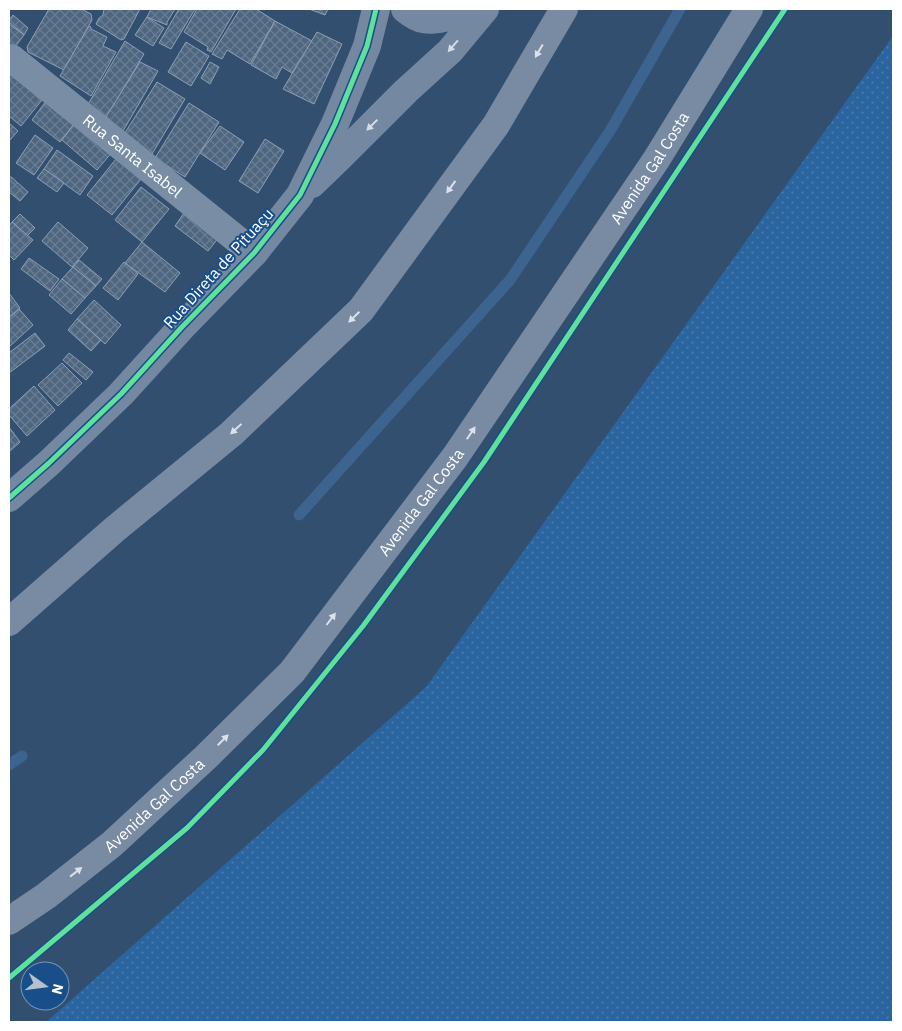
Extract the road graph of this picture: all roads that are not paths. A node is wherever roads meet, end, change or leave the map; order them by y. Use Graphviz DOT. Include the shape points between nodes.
graph roads {
  1 [pos="376,9"];
  2 [pos="405,9"];
  3 [pos="479,9"];
  4 [pos="484,9"];
  5 [pos="564,9"];
  6 [pos="749,9"];
  7 [pos="11,58"];
  8 [pos="300,195"];
  9 [pos="254,253"];
  10 [pos="9,498"];
  11 [pos="9,622"];
  12 [pos="46,896"];
  13 [pos="9,921"];
  14 [pos="9,942"];
  1 -- 8 [label="street, Rua Direta de Pituaçu" via="368,46"];
  2 -- 3 [label="street" via="424,20"];
  4 -- 8 [label="street, one-way" via="450,51"];
  5 -- 11 [label="main road, one-way" via="496,125 361,310 231,434"];
  12 -- 6 [label="main road, Avenida Gal Costa, one-way" via="120,837 292,672 454,457 656,160"];
  7 -- 9 [label="street, Rua Santa Isabel"];
  8 -- 9 [label="street, Rua Direta de Pituaçu"];
  9 -- 10 [label="street, Rua Direta de Pituaçu" via="121,394"];
  12 -- 13 [label="main road, Avenida Gal Costa"];
  12 -- 14 [label="main road"];
}
